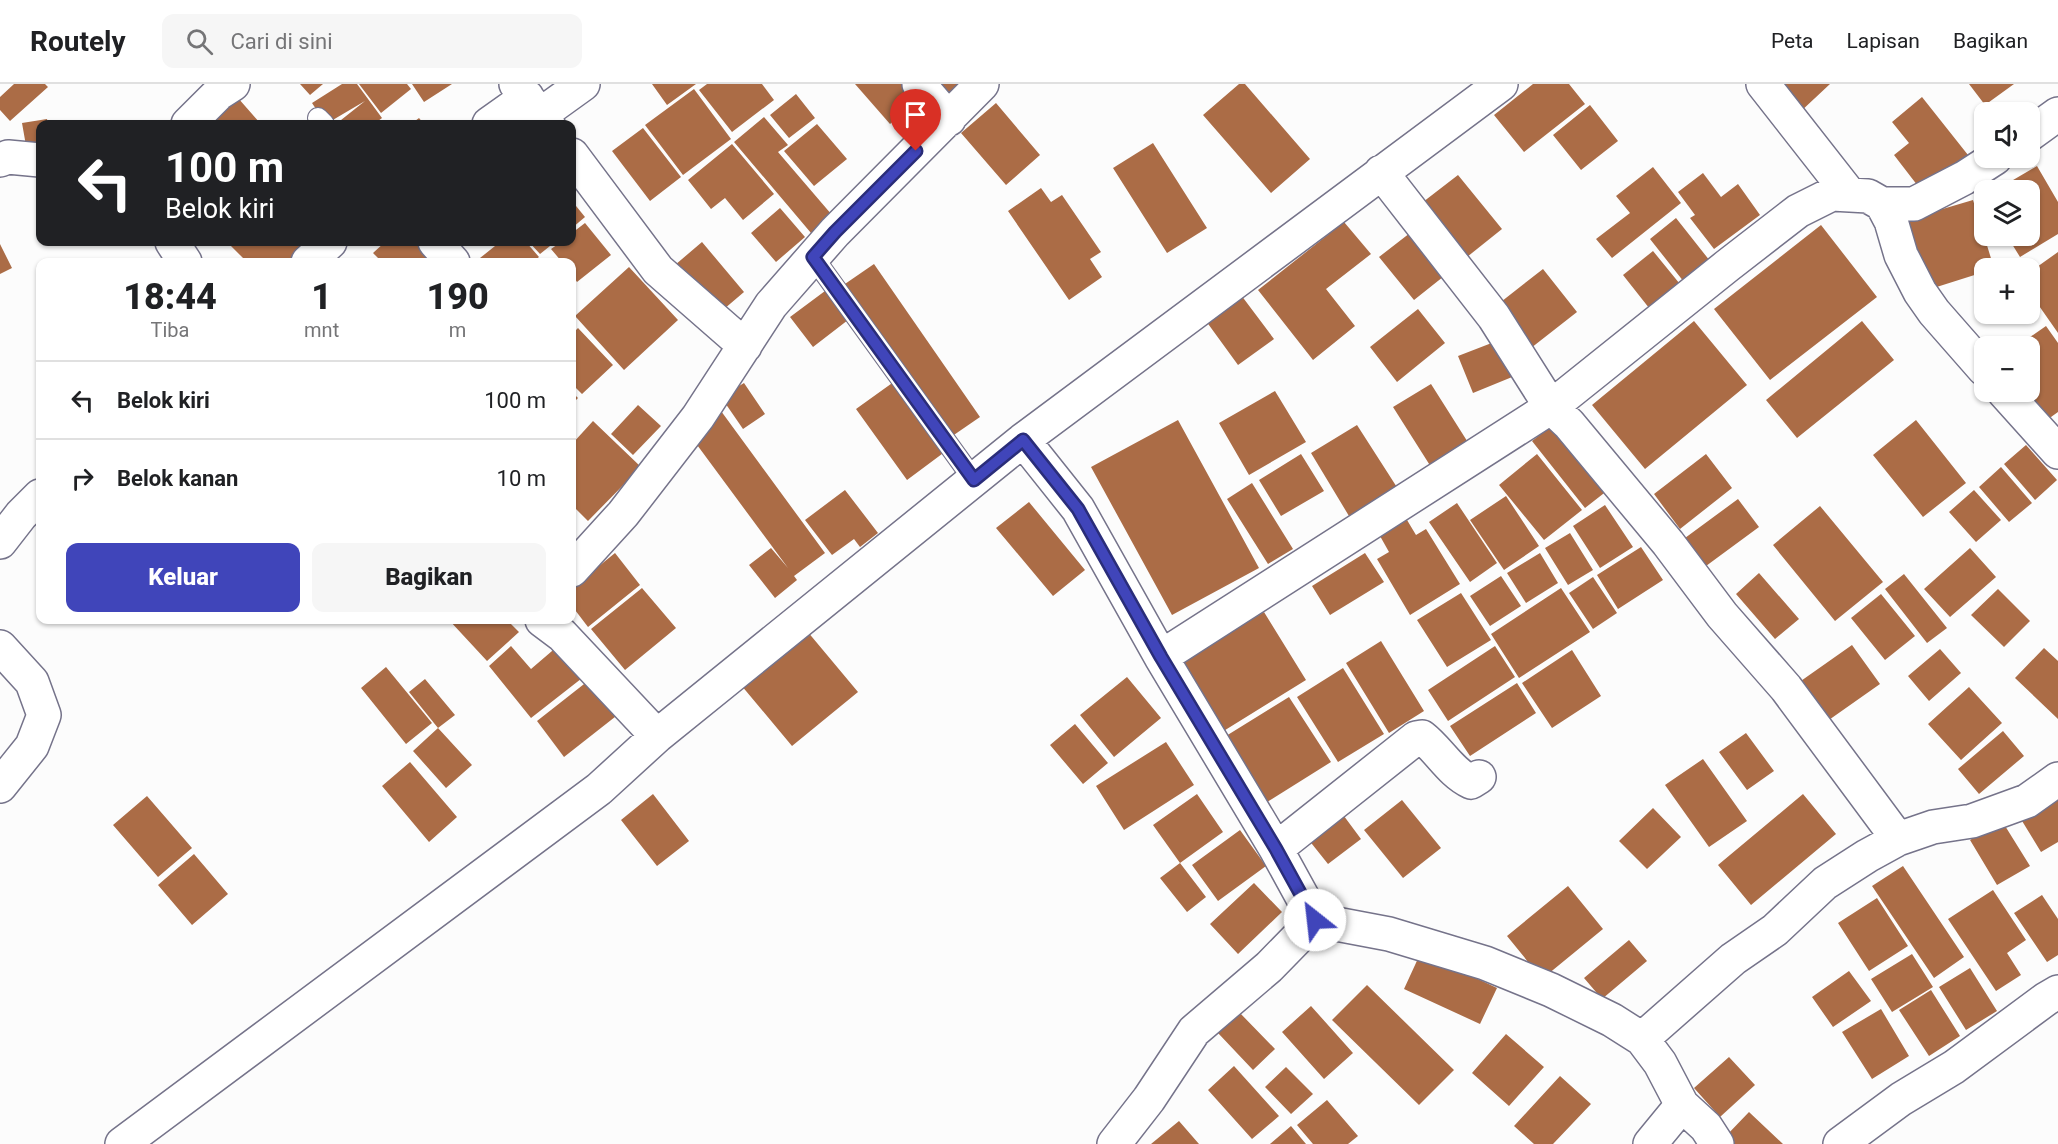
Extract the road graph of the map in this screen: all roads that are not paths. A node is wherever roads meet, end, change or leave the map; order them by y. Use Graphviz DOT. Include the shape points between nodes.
graph roads {
  1 [pos="233,84"];
  2 [pos="583,84"];
  3 [pos="919,84"];
  4 [pos="982,84"];
  5 [pos="1501,84"];
  6 [pos="1763,84"];
  7 [pos="533,105"];
  8 [pos="2058,114"];
  9 [pos="949,118"];
  10 [pos="192,120"];
  11 [pos="498,120"];
  12 [pos="2040,127"];
  13 [pos="0,160"];
  14 [pos="36,160"];
  15 [pos="576,160"];
  16 [pos="1980,168"];
  17 [pos="1381,172"];
  18 [pos="1850,195"];
  19 [pos="1882,204"];
  20 [pos="326,246"];
  21 [pos="439,246"];
  22 [pos="813,257"];
  23 [pos="312,258"];
  24 [pos="449,258"];
  25 [pos="745,346"];
  26 [pos="1974,358"];
  27 [pos="2013,402"];
  28 [pos="1551,407"];
  29 [pos="1023,440"];
  30 [pos="2058,452"];
  31 [pos="974,480"];
  32 [pos="36,500"];
  33 [pos="0,542"];
  34 [pos="576,566"];
  35 [pos="547,624"];
  36 [pos="0,647"];
  37 [pos="1161,657"];
  38 [pos="657,736"];
  39 [pos="1479,777"];
  40 [pos="2058,778"];
  41 [pos="0,786"];
  42 [pos="1898,839"];
  43 [pos="1276,849"];
  44 [pos="1315,920"];
  45 [pos="2058,992"];
  46 [pos="1642,1039"];
  47 [pos="1682,1105"];
  48 [pos="122,1144"];
  49 [pos="1114,1144"];
  50 [pos="1650,1144"];
  51 [pos="1717,1144"];
  52 [pos="1840,1144"];
  1 -- 10 [label="street"];
  2 -- 7 [label="street"];
  3 -- 9 [label="street"];
  4 -- 9 [label="street"];
  5 -- 17 [label="street"];
  6 -- 18 [label="street"];
  7 -- 11 [label="street"];
  8 -- 12 [label="street"];
  9 -- 22 [label="street"];
  13 -- 14 [label="street"];
  15 -- 25 [label="street" via="658,270"];
  16 -- 19 [label="street" via="1914,204"];
  17 -- 28 [label="street" via="1494,317"];
  17 -- 29 [label="street"];
  18 -- 19 [label="street" via="1868,196"];
  18 -- 28 [label="street" via="1832,194 1798,212"];
  19 -- 26 [label="street" via="1920,292"];
  20 -- 23 [label="street"];
  21 -- 24 [label="street"];
  22 -- 25 [label="street" via="771,304"];
  22 -- 31 [label="lane"];
  25 -- 34 [label="street" via="691,426 623,514"];
  27 -- 30 [label="street"];
  28 -- 37 [label="street"];
  28 -- 42 [label="street" via="1786,688"];
  29 -- 31 [label="street"];
  29 -- 37 [label="street" via="1078,509"];
  31 -- 38 [label="street"];
  32 -- 33 [label="street"];
  35 -- 38 [label="street"];
  36 -- 41 [label="street" via="32,682 44,715 33,746"];
  37 -- 43 [label="street"];
  38 -- 48 [label="street" via="599,789"];
  39 -- 43 [label="street" via="1471,782 1463,778 1430,742 1416,738"];
  40 -- 42 [label="street" via="2027,801 1972,821 1933,827"];
  42 -- 46 [label="street" via="1825,883 1775,930 1733,959"];
  43 -- 44 [label="street"];
  44 -- 46 [label="street" via="1389,934 1485,963 1551,990"];
  44 -- 49 [label="street" via="1269,967 1194,1031"];
  45 -- 52 [label="street"];
  46 -- 47 [label="street"];
  47 -- 50 [label="street"];
  47 -- 51 [label="street" via="1706,1127"];
}
